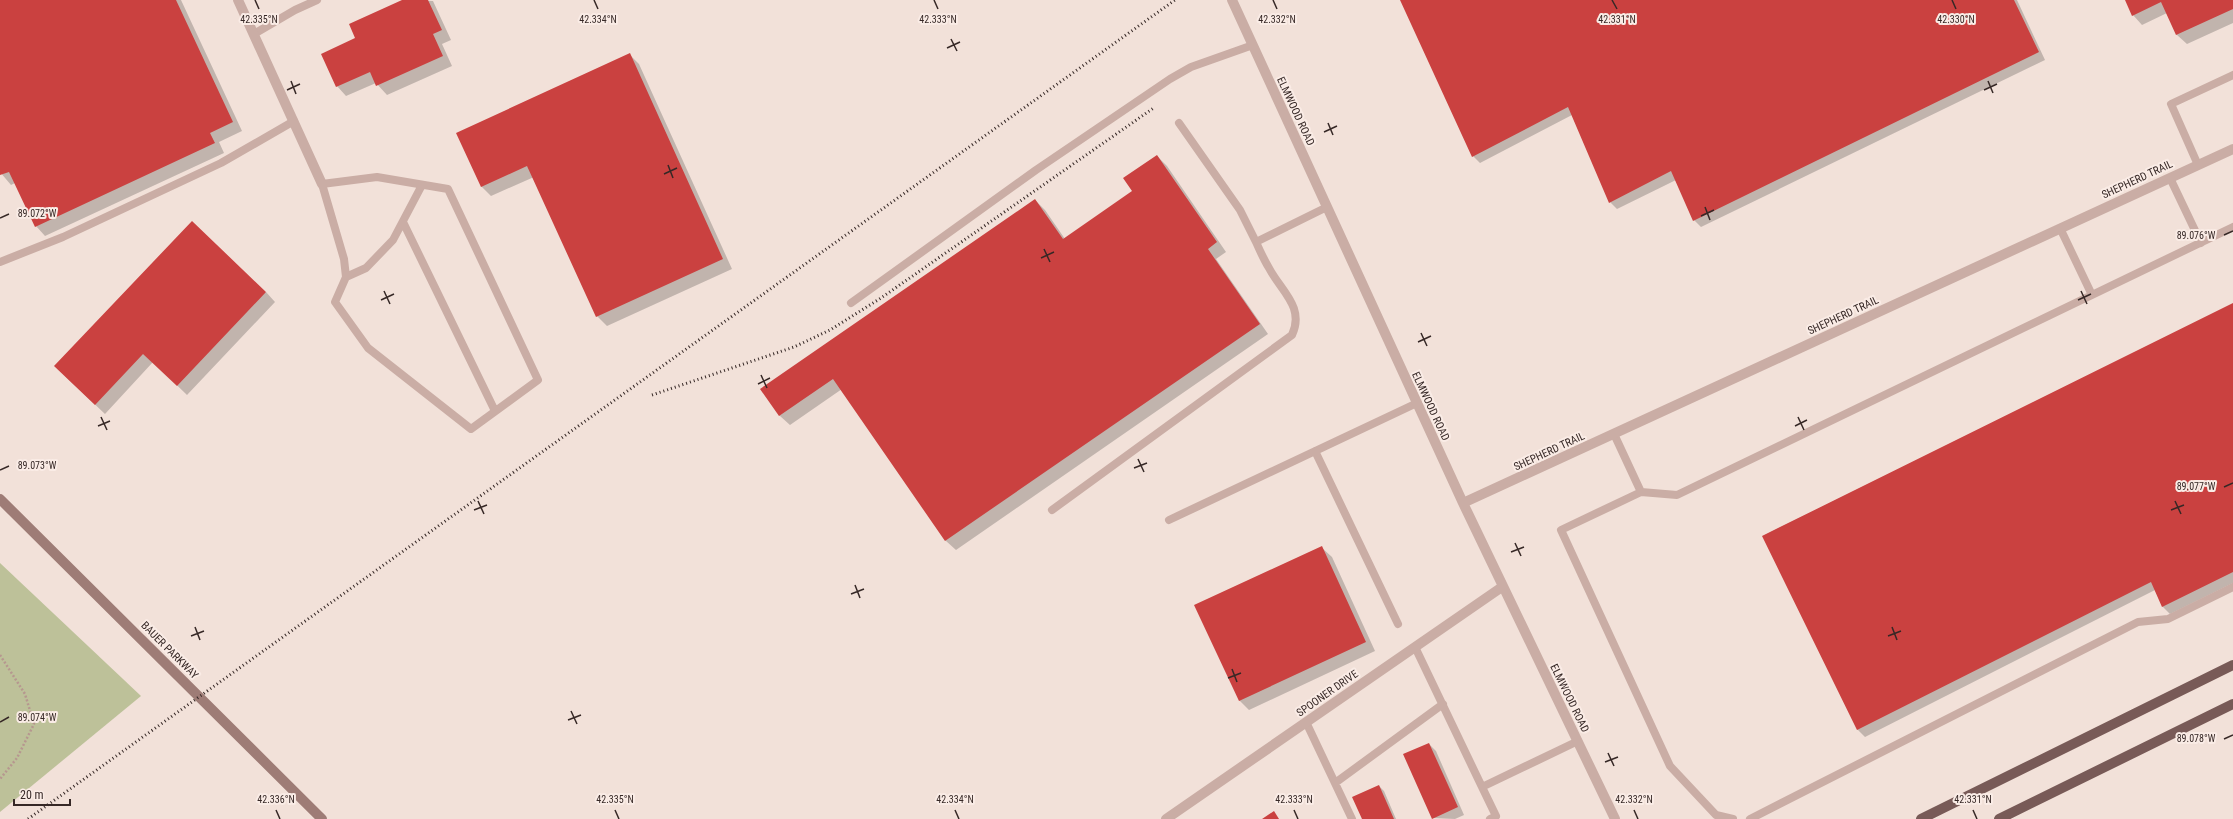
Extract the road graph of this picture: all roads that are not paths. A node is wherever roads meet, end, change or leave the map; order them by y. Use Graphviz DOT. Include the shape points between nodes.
graph roads {
  1 [pos="238,0"];
  2 [pos="317,0"];
  3 [pos="1232,0"];
  4 [pos="254,34"];
  5 [pos="1253,45"];
  6 [pos="2233,76"];
  7 [pos="294,121"];
  8 [pos="1179,123"];
  9 [pos="2233,148"];
  10 [pos="2198,165"];
  11 [pos="2170,178"];
  12 [pos="322,184"];
  13 [pos="422,184"];
  14 [pos="1327,207"];
  15 [pos="403,222"];
  16 [pos="2233,227"];
  17 [pos="2060,228"];
  18 [pos="1256,242"];
  19 [pos="2200,243"];
  20 [pos="0,262"];
  21 [pos="346,277"];
  22 [pos="2092,295"];
  23 [pos="852,303"];
  24 [pos="1417,402"];
  25 [pos="495,411"];
  26 [pos="1614,434"];
  27 [pos="1315,451"];
  28 [pos="1641,492"];
  29 [pos="0,499"];
  30 [pos="1463,504"];
  31 [pos="1052,510"];
  32 [pos="1169,520"];
  33 [pos="1502,586"];
  34 [pos="2233,587"];
  35 [pos="1398,624"];
  36 [pos="1415,647"];
  37 [pos="2233,665"];
  38 [pos="1443,704"];
  39 [pos="2233,704"];
  40 [pos="1306,722"];
  41 [pos="1578,741"];
  42 [pos="1335,783"];
  43 [pos="1482,787"];
  44 [pos="322,819"];
  45 [pos="1166,819"];
  46 [pos="1352,819"];
  47 [pos="1490,819"];
  48 [pos="1615,819"];
  49 [pos="1733,819"];
  50 [pos="1750,819"];
  51 [pos="1921,819"];
  52 [pos="2000,819"];
  1 -- 4 [label="street"];
  2 -- 4 [label="lane"];
  3 -- 5 [label="street, ELMWOOD ROAD"];
  4 -- 7 [label="street"];
  5 -- 14 [label="street, ELMWOOD ROAD"];
  5 -- 23 [label="lane" via="1191,67 1170,79 1036,170"];
  6 -- 10 [label="lane" via="2171,104"];
  7 -- 12 [label="street"];
  7 -- 20 [label="lane" via="221,163 63,237"];
  8 -- 18 [label="lane" via="1240,210"];
  9 -- 10 [label="street, SHEPHERD TRAIL"];
  10 -- 11 [label="street, SHEPHERD TRAIL"];
  11 -- 17 [label="street, SHEPHERD TRAIL"];
  11 -- 19 [label="lane"];
  12 -- 13 [label="lane" via="377,177"];
  12 -- 21 [label="lane" via="344,259"];
  13 -- 15 [label="lane"];
  13 -- 25 [label="lane" via="448,189 538,380"];
  14 -- 18 [label="lane"];
  14 -- 24 [label="street, ELMWOOD ROAD"];
  15 -- 21 [label="lane" via="393,240 366,268"];
  15 -- 25 [label="lane"];
  16 -- 19 [label="lane"];
  17 -- 22 [label="lane"];
  17 -- 26 [label="street, SHEPHERD TRAIL"];
  18 -- 31 [label="lane" via="1269,269 1296,310 1296,327 1292,335"];
  19 -- 22 [label="lane"];
  21 -- 25 [label="lane" via="335,302 368,348 471,429"];
  22 -- 28 [label="lane" via="1678,495"];
  24 -- 27 [label="lane"];
  24 -- 30 [label="street, ELMWOOD ROAD"];
  26 -- 28 [label="lane"];
  26 -- 30 [label="street, SHEPHERD TRAIL"];
  27 -- 32 [label="lane"];
  27 -- 35 [label="lane"];
  28 -- 49 [label="lane" via="1562,530 1670,766 1716,815"];
  29 -- 44 [label="main road, BAUER PARKWAY"];
  30 -- 33 [label="street, ELMWOOD ROAD"];
  33 -- 36 [label="street, SPOONER DRIVE"];
  33 -- 41 [label="street, ELMWOOD ROAD"];
  34 -- 50 [label="lane" via="2168,619 2138,622"];
  36 -- 38 [label="lane"];
  36 -- 40 [label="street, SPOONER DRIVE"];
  37 -- 51 [label="main road"];
  38 -- 42 [label="lane"];
  38 -- 43 [label="lane"];
  39 -- 52 [label="main road"];
  40 -- 42 [label="lane"];
  40 -- 45 [label="street, SPOONER DRIVE"];
  41 -- 43 [label="lane"];
  41 -- 48 [label="street, ELMWOOD ROAD"];
  42 -- 46 [label="lane"];
  43 -- 47 [label="lane" via="1496,816"];
}
